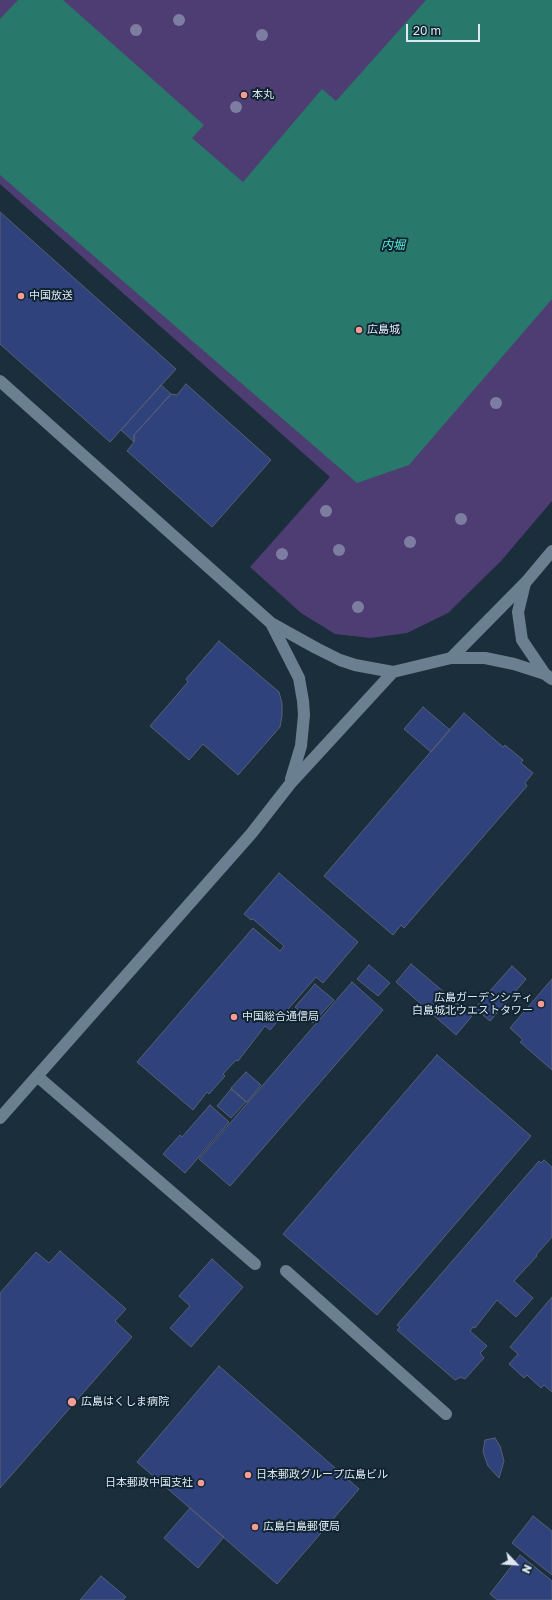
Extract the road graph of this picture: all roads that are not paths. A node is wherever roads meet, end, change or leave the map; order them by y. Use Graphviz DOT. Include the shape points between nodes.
graph roads {
  1 [pos="0,381"];
  2 [pos="552,551"];
  3 [pos="526,582"];
  4 [pos="271,623"];
  5 [pos="451,658"];
  6 [pos="393,672"];
  7 [pos="549,676"];
  8 [pos="290,784"];
  9 [pos="37,1076"];
  10 [pos="0,1118"];
  11 [pos="255,1264"];
  12 [pos="286,1271"];
  13 [pos="446,1414"];
  1 -- 4 [label="street"];
  2 -- 3 [label="street"];
  3 -- 5 [label="street"];
  3 -- 7 [label="street" via="518,612 522,640"];
  4 -- 6 [label="street" via="340,660"];
  4 -- 8 [label="street" via="299,678 303,701 301,746"];
  5 -- 6 [label="street"];
  5 -- 7 [label="street" via="485,658 514,664"];
  6 -- 8 [label="street"];
  8 -- 9 [label="street" via="251,834"];
  9 -- 10 [label="street"];
  9 -- 11 [label="street"];
  12 -- 13 [label="street"];
}
